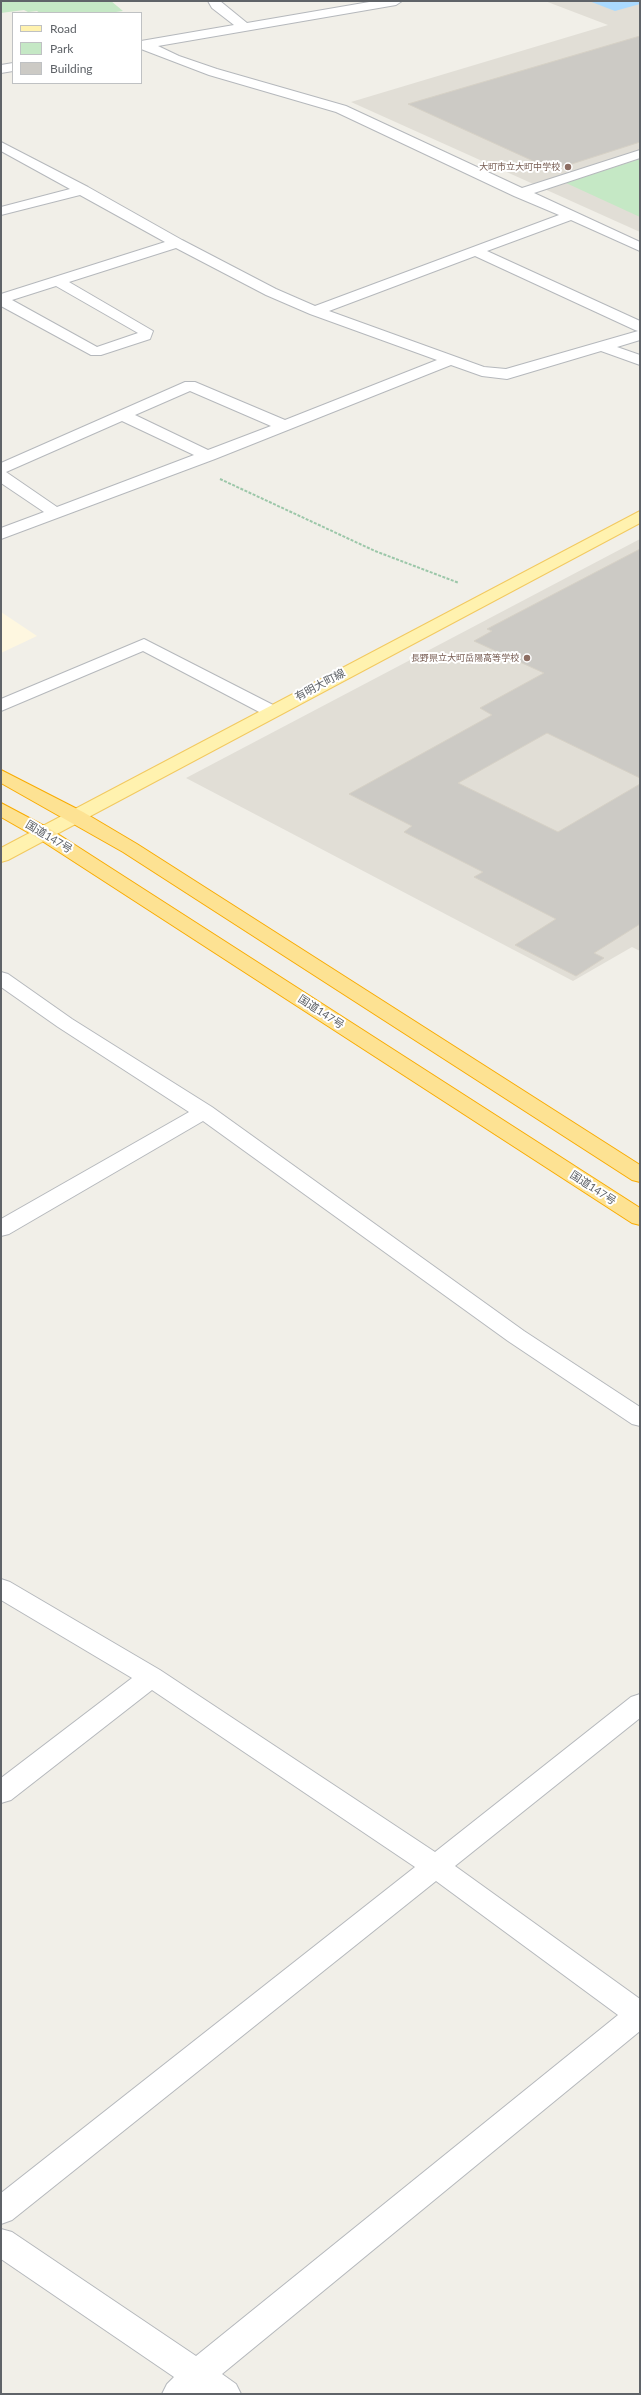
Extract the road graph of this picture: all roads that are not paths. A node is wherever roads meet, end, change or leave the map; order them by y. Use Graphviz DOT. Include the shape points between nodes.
graph roads {
  1 [pos="214,1"];
  2 [pos="396,1"];
  3 [pos="244,27"];
  4 [pos="143,45"];
  5 [pos="12,67"];
  6 [pos="1,69"];
  7 [pos="1,146"];
  8 [pos="640,154"];
  9 [pos="84,190"];
  10 [pos="519,192"];
  11 [pos="1,211"];
  12 [pos="572,215"];
  13 [pos="177,243"];
  14 [pos="640,247"];
  15 [pos="477,252"];
  16 [pos="57,282"];
  17 [pos="1,300"];
  18 [pos="315,311"];
  19 [pos="640,326"];
  20 [pos="640,335"];
  21 [pos="604,348"];
  22 [pos="451,360"];
  23 [pos="640,360"];
  24 [pos="122,415"];
  25 [pos="285,426"];
  26 [pos="209,456"];
  27 [pos="1,469"];
  28 [pos="1,476"];
  29 [pos="57,514"];
  30 [pos="640,516"];
  31 [pos="1,534"];
  32 [pos="1,706"];
  33 [pos="271,711"];
  34 [pos="1,776"];
  35 [pos="1,809"];
  36 [pos="76,816"];
  37 [pos="43,833"];
  38 [pos="1,856"];
  39 [pos="1,978"];
  40 [pos="204,1112"];
  41 [pos="640,1175"];
  42 [pos="640,1218"];
  43 [pos="1,1229"];
  44 [pos="640,1418"];
  45 [pos="1,1588"];
  46 [pos="151,1676"];
  47 [pos="640,1704"];
  48 [pos="1,1793"];
  49 [pos="435,1866"];
  50 [pos="640,2014"];
  51 [pos="1,2211"];
  52 [pos="1,2242"];
  53 [pos="188,2384"];
  54 [pos="225,2394"];
  1 -- 3 [label="street"];
  2 -- 3 [label="street"];
  3 -- 4 [label="street"];
  4 -- 10 [label="street" via="213,72 341,108"];
  5 -- 6 [label="street"];
  7 -- 9 [label="street"];
  8 -- 10 [label="street"];
  9 -- 11 [label="street"];
  9 -- 13 [label="street"];
  10 -- 12 [label="street"];
  12 -- 14 [label="street"];
  12 -- 15 [label="street"];
  13 -- 16 [label="street"];
  13 -- 18 [label="street" via="271,292"];
  15 -- 18 [label="street"];
  15 -- 19 [label="street"];
  16 -- 17 [label="street"];
  16 -- 17 [label="street" via="146,331 145,336 96,352"];
  18 -- 22 [label="street"];
  20 -- 21 [label="street"];
  21 -- 22 [label="street" via="507,374 482,370"];
  21 -- 23 [label="street"];
  22 -- 25 [label="street"];
  24 -- 25 [label="street" via="190,385"];
  24 -- 26 [label="street"];
  24 -- 27 [label="street"];
  25 -- 26 [label="street"];
  26 -- 29 [label="street"];
  28 -- 29 [label="street"];
  29 -- 31 [label="street"];
  30 -- 33 [label="main road, 有明大町線"];
  32 -- 33 [label="street" via="144,644"];
  33 -- 36 [label="main road, 有明大町線"];
  34 -- 36 [label="highway"];
  35 -- 37 [label="highway, 国道147号"];
  36 -- 37 [label="main road, 有明大町線"];
  36 -- 41 [label="highway"];
  37 -- 38 [label="main road, 有明大町線"];
  37 -- 42 [label="highway, 国道147号"];
  39 -- 40 [label="street" via="65,1023"];
  40 -- 43 [label="street"];
  40 -- 44 [label="street" via="516,1336"];
  45 -- 46 [label="street"];
  46 -- 48 [label="street"];
  46 -- 49 [label="street"];
  47 -- 49 [label="street"];
  49 -- 50 [label="street"];
  49 -- 51 [label="street"];
  50 -- 53 [label="street"];
  52 -- 53 [label="street"];
  53 -- 54 [label="street"];
}
